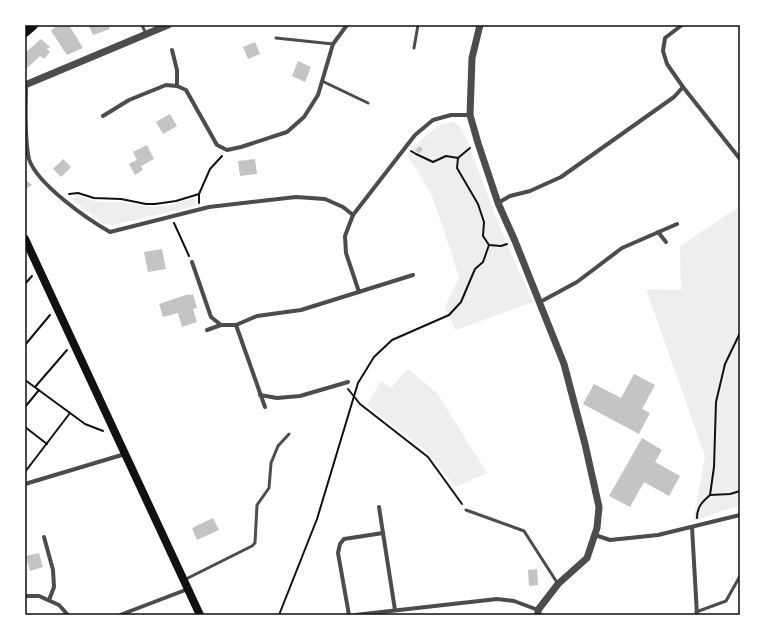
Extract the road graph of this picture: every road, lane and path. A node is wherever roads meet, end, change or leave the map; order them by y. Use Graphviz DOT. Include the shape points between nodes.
graph roads {
  1 [pos="32,25"];
  2 [pos="142,25"];
  3 [pos="167,25"];
  4 [pos="347,25"];
  5 [pos="418,25"];
  6 [pos="480,25"];
  7 [pos="682,25"];
  8 [pos="25,32"];
  9 [pos="146,34"];
  10 [pos="276,38"];
  11 [pos="333,44"];
  12 [pos="414,48"];
  13 [pos="172,50"];
  14 [pos="322,81"];
  15 [pos="26,85"];
  16 [pos="177,86"];
  17 [pos="682,87"];
  18 [pos="368,103"];
  19 [pos="470,115"];
  20 [pos="103,116"];
  21 [pos="478,143"];
  22 [pos="405,146"];
  23 [pos="227,150"];
  24 [pos="458,158"];
  25 [pos="740,159"];
  26 [pos="199,194"];
  27 [pos="63,198"];
  28 [pos="498,203"];
  29 [pos="199,210"];
  30 [pos="354,215"];
  31 [pos="171,217"];
  32 [pos="677,224"];
  33 [pos="658,232"];
  34 [pos="25,239"];
  35 [pos="515,241"];
  36 [pos="666,242"];
  37 [pos="489,246"];
  38 [pos="192,262"];
  39 [pos="413,275"];
  40 [pos="359,292"];
  41 [pos="540,302"];
  42 [pos="57,307"];
  43 [pos="221,325"];
  44 [pos="236,325"];
  45 [pos="207,330"];
  46 [pos="740,333"];
  47 [pos="73,342"];
  48 [pos="25,345"];
  49 [pos="25,380"];
  50 [pos="348,382"];
  51 [pos="35,387"];
  52 [pos="39,390"];
  53 [pos="260,395"];
  54 [pos="354,395"];
  55 [pos="25,407"];
  56 [pos="265,407"];
  57 [pos="70,413"];
  58 [pos="25,427"];
  59 [pos="288,434"];
  60 [pos="117,436"];
  61 [pos="47,444"];
  62 [pos="126,454"];
  63 [pos="25,472"];
  64 [pos="25,484"];
  65 [pos="740,491"];
  66 [pos="710,495"];
  67 [pos="379,507"];
  68 [pos="466,510"];
  69 [pos="740,515"];
  70 [pos="697,526"];
  71 [pos="692,527"];
  72 [pos="383,534"];
  73 [pos="595,535"];
  74 [pos="44,537"];
  75 [pos="740,576"];
  76 [pos="184,580"];
  77 [pos="558,584"];
  78 [pos="189,589"];
  79 [pos="25,596"];
  80 [pos="49,600"];
  81 [pos="395,610"];
  82 [pos="379,613"];
  83 [pos="538,613"];
  84 [pos="696,613"];
  85 [pos="68,615"];
  86 [pos="120,615"];
  87 [pos="200,615"];
  88 [pos="279,615"];
  89 [pos="349,615"];
  90 [pos="355,615"];
  1 -- 8 [label="main road"];
  2 -- 9 [label="lane"];
  3 -- 9 [label="street"];
  4 -- 11 [label="street"];
  5 -- 12 [label="lane"];
  6 -- 19 [label="street" via="472,58"];
  7 -- 17 [label="street" via="665,38 663,51"];
  9 -- 15 [label="street"];
  10 -- 11 [label="lane"];
  11 -- 14 [label="street"];
  13 -- 16 [label="street" via="177,70"];
  14 -- 18 [label="lane"];
  14 -- 23 [label="street" via="318,95 304,117 287,132"];
  15 -- 27 [label="street" via="30,159 41,179"];
  16 -- 20 [label="street" via="166,85 130,100"];
  16 -- 23 [label="street" via="186,90 217,145"];
  17 -- 25 [label="street"];
  17 -- 28 [label="street" via="674,97 561,176"];
  19 -- 21 [label="street"];
  19 -- 22 [label="street" via="433,120"];
  21 -- 24 [label="path"];
  21 -- 28 [label="street"];
  22 -- 24 [label="path" via="433,162 446,156"];
  22 -- 30 [label="street"];
  23 -- 26 [label="path" via="210,169"];
  24 -- 37 [label="path" via="458,168 478,204 484,222 483,236"];
  26 -- 27 [label="path" via="155,204 94,198 78,193"];
  26 -- 29 [label="path"];
  27 -- 31 [label="street" via="110,232"];
  28 -- 35 [label="street"];
  29 -- 30 [label="street" via="296,197 325,199"];
  29 -- 31 [label="street"];
  30 -- 40 [label="street" via="345,236 346,253"];
  31 -- 38 [label="path"];
  32 -- 33 [label="street"];
  33 -- 36 [label="street"];
  33 -- 41 [label="street" via="622,248 577,282"];
  34 -- 42 [label="main road"];
  35 -- 37 [label="path" via="501,246"];
  35 -- 41 [label="street"];
  37 -- 54 [label="path" via="483,262 476,269 460,302 449,315 392,340 374,357 358,383"];
  38 -- 43 [label="street" via="211,317"];
  39 -- 40 [label="street"];
  40 -- 44 [label="street" via="301,310 257,316"];
  41 -- 73 [label="street" via="564,364 585,444 599,508"];
  42 -- 47 [label="main road"];
  42 -- 48 [label="path"];
  43 -- 44 [label="street"];
  43 -- 45 [label="street"];
  44 -- 53 [label="street"];
  46 -- 66 [label="path" via="725,364 716,402 714,467"];
  47 -- 51 [label="path"];
  47 -- 60 [label="main road"];
  49 -- 51 [label="path"];
  50 -- 53 [label="street" via="300,396 277,398"];
  51 -- 52 [label="path"];
  52 -- 55 [label="path"];
  52 -- 57 [label="path"];
  53 -- 56 [label="street"];
  54 -- 68 [label="path" via="360,404 428,457"];
  54 -- 88 [label="path" via="317,519"];
  57 -- 60 [label="path" via="85,424"];
  57 -- 61 [label="path"];
  58 -- 61 [label="path"];
  59 -- 76 [label="lane" via="278,446 271,463 269,488 257,505 255,542 252,546"];
  60 -- 62 [label="main road"];
  61 -- 63 [label="path"];
  62 -- 64 [label="street"];
  62 -- 76 [label="main road"];
  65 -- 66 [label="path"];
  66 -- 70 [label="path" via="702,501 697,510"];
  67 -- 72 [label="street"];
  68 -- 77 [label="lane" via="524,532"];
  69 -- 70 [label="street"];
  70 -- 71 [label="street"];
  71 -- 73 [label="street" via="658,535 610,540"];
  71 -- 84 [label="street"];
  72 -- 81 [label="street"];
  72 -- 89 [label="street" via="344,539 340,544 338,553"];
  73 -- 77 [label="street" via="587,558"];
  74 -- 80 [label="street" via="53,570 54,587"];
  75 -- 84 [label="lane" via="726,601"];
  76 -- 78 [label="main road"];
  77 -- 83 [label="street"];
  78 -- 86 [label="street"];
  78 -- 87 [label="main road"];
  79 -- 80 [label="street" via="39,596"];
  80 -- 85 [label="street" via="59,605"];
  81 -- 82 [label="street"];
  81 -- 83 [label="street" via="497,599 514,601"];
  82 -- 90 [label="street"];
}
